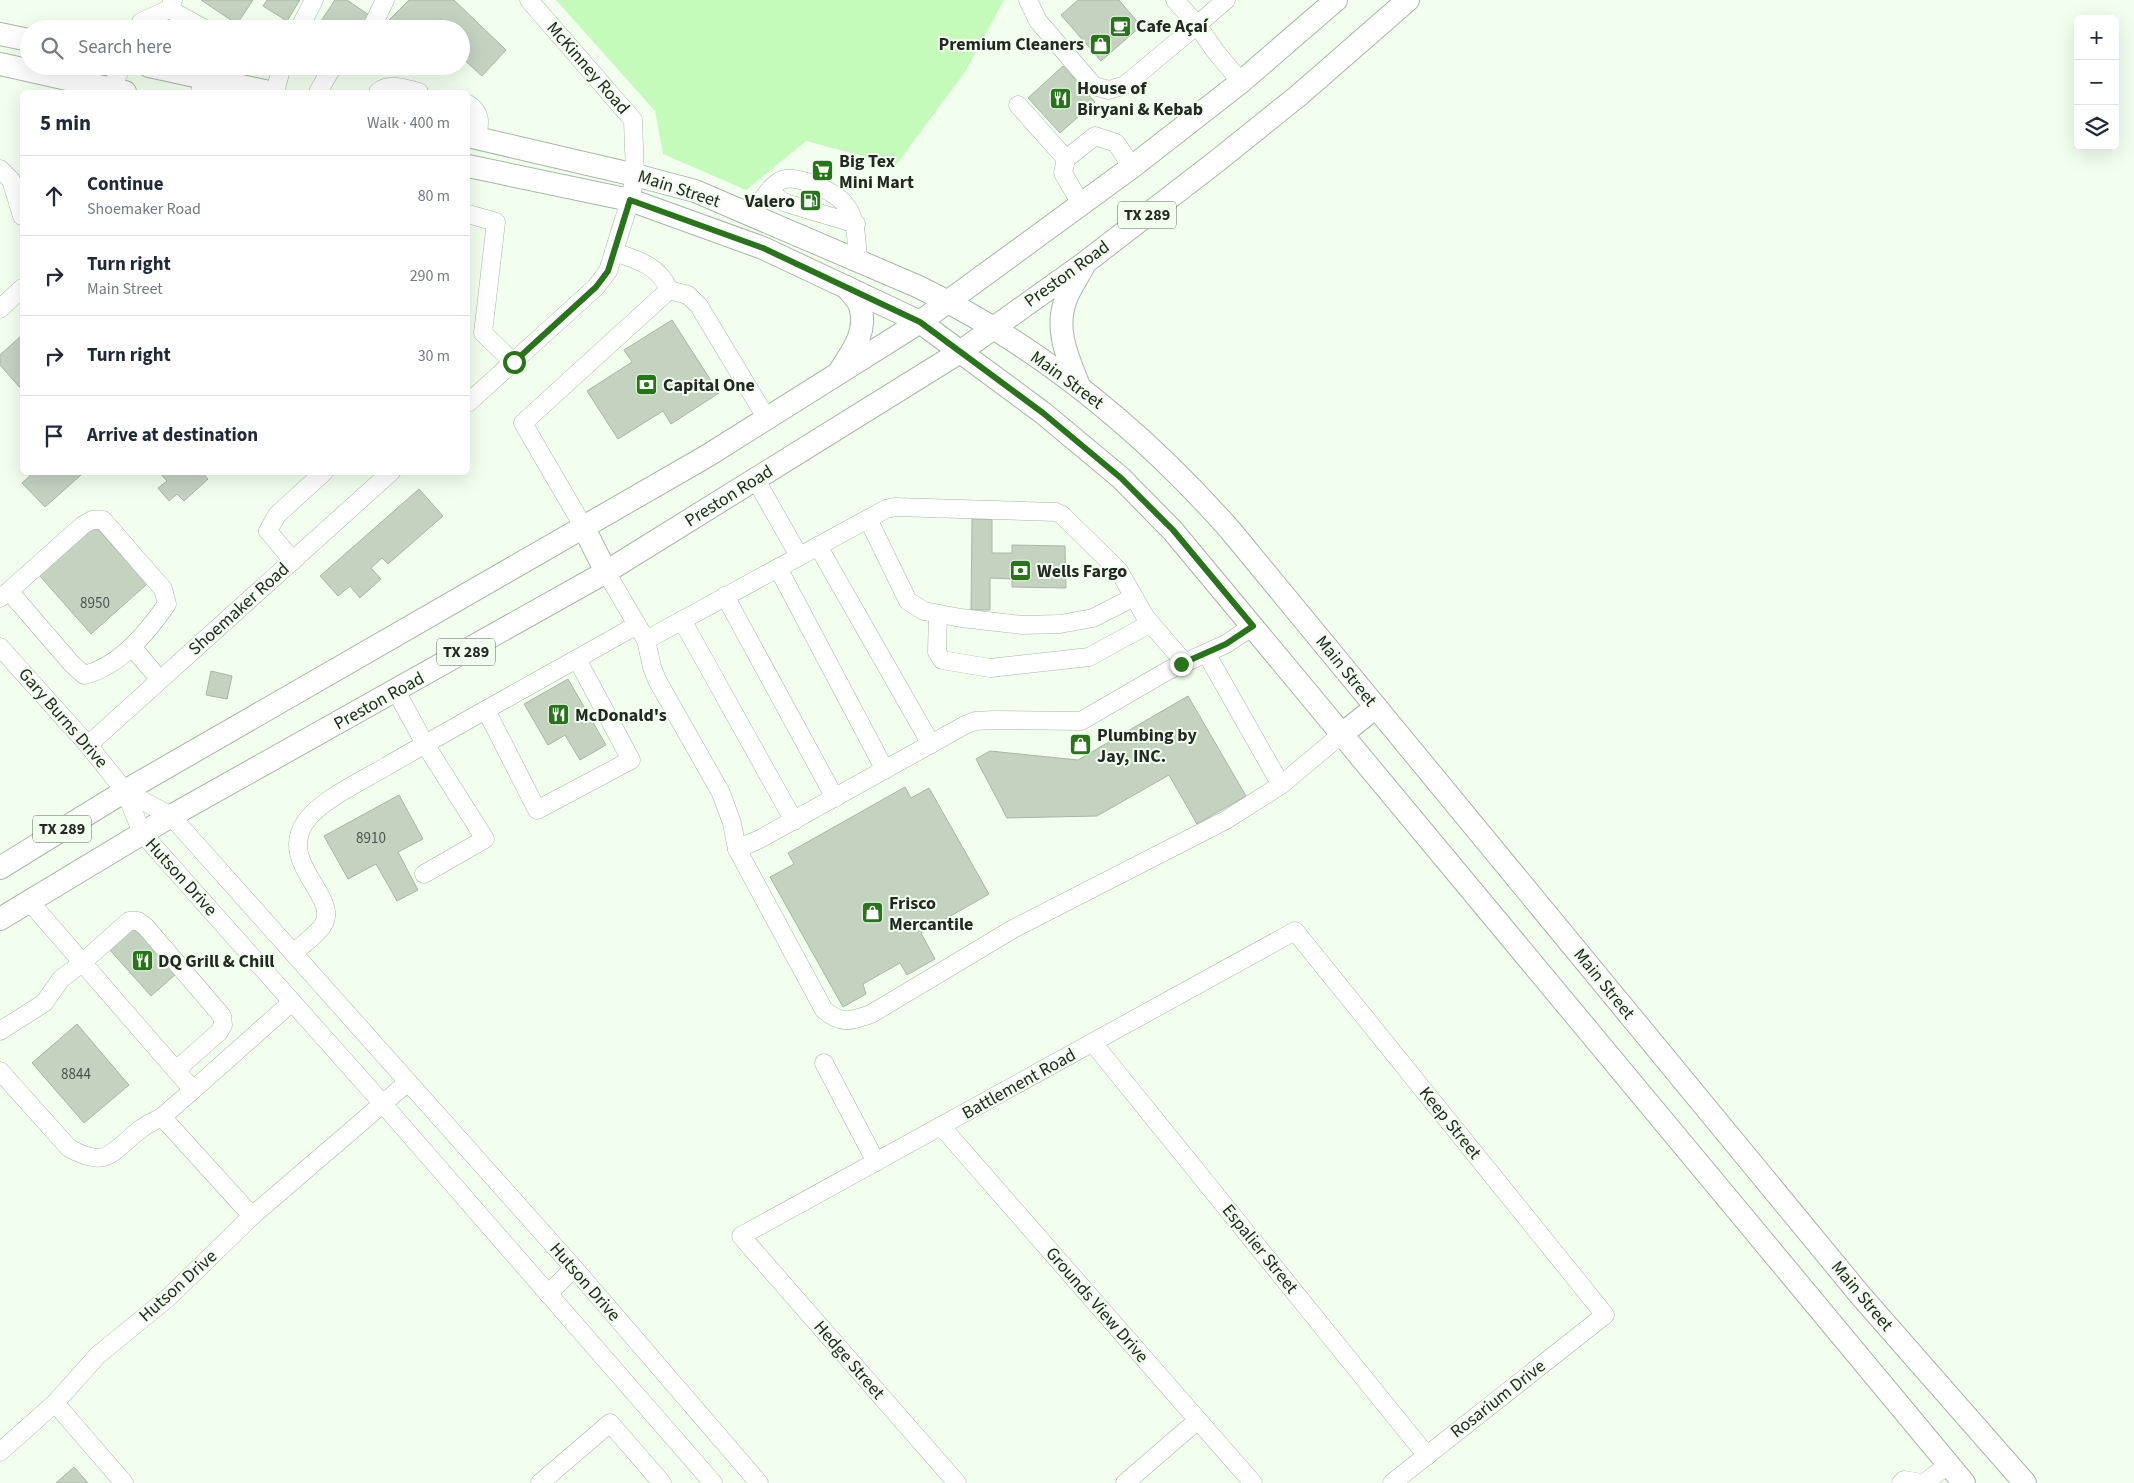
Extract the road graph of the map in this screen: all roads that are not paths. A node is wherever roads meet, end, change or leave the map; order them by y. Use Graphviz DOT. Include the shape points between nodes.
graph roads {
  1 [pos="314,0"];
  2 [pos="385,0"];
  3 [pos="529,0"];
  4 [pos="1028,0"];
  5 [pos="1175,0"];
  6 [pos="1225,0"];
  7 [pos="1336,0"];
  8 [pos="1408,0"];
  9 [pos="172,4"];
  10 [pos="144,20"];
  11 [pos="193,20"];
  12 [pos="304,20"];
  13 [pos="376,20"];
  14 [pos="1197,25"];
  15 [pos="0,34"];
  16 [pos="20,38"];
  17 [pos="0,64"];
  18 [pos="20,69"];
  19 [pos="48,75"];
  20 [pos="121,75"];
  21 [pos="187,75"];
  22 [pos="280,75"];
  23 [pos="328,75"];
  24 [pos="204,79"];
  25 [pos="1241,82"];
  26 [pos="114,90"];
  27 [pos="118,90"];
  28 [pos="259,90"];
  29 [pos="276,90"];
  30 [pos="319,90"];
  31 [pos="381,90"];
  32 [pos="409,90"];
  33 [pos="470,105"];
  34 [pos="1018,105"];
  35 [pos="472,137"];
  36 [pos="1066,159"];
  37 [pos="470,166"];
  38 [pos="1132,167"];
  39 [pos="0,169"];
  40 [pos="634,175"];
  41 [pos="768,192"];
  42 [pos="630,200"];
  43 [pos="1081,204"];
  44 [pos="20,209"];
  45 [pos="470,215"];
  46 [pos="752,216"];
  47 [pos="856,224"];
  48 [pos="614,252"];
  49 [pos="858,260"];
  50 [pos="1086,262"];
  51 [pos="846,287"];
  52 [pos="20,290"];
  53 [pos="669,290"];
  54 [pos="949,302"];
  55 [pos="0,308"];
  56 [pos="920,322"];
  57 [pos="992,328"];
  58 [pos="960,352"];
  59 [pos="514,362"];
  60 [pos="839,374"];
  61 [pos="1079,386"];
  62 [pos="470,401"];
  63 [pos="767,419"];
  64 [pos="321,475"];
  65 [pos="387,475"];
  66 [pos="756,480"];
  67 [pos="868,519"];
  68 [pos="583,526"];
  69 [pos="818,546"];
  70 [pos="799,556"];
  71 [pos="292,561"];
  72 [pos="778,568"];
  73 [pos="606,572"];
  74 [pos="4,595"];
  75 [pos="726,596"];
  76 [pos="1134,597"];
  77 [pos="938,614"];
  78 [pos="682,620"];
  79 [pos="1151,622"];
  80 [pos="1253,626"];
  81 [pos="642,633"];
  82 [pos="0,647"];
  83 [pos="132,647"];
  84 [pos="1206,653"];
  85 [pos="577,659"];
  86 [pos="1184,662"];
  87 [pos="160,680"];
  88 [pos="396,691"];
  89 [pos="1376,707"];
  90 [pos="486,710"];
  91 [pos="1342,734"];
  92 [pos="425,744"];
  93 [pos="931,744"];
  94 [pos="88,745"];
  95 [pos="884,770"];
  96 [pos="1281,785"];
  97 [pos="125,791"];
  98 [pos="834,798"];
  99 [pos="171,816"];
  100 [pos="794,821"];
  101 [pos="142,833"];
  102 [pos="737,849"];
  103 [pos="0,868"];
  104 [pos="424,874"];
  105 [pos="29,902"];
  106 [pos="0,919"];
  107 [pos="1295,931"];
  108 [pos="293,953"];
  109 [pos="82,963"];
  110 [pos="292,1002"];
  111 [pos="0,1031"];
  112 [pos="1093,1043"];
  113 [pos="824,1063"];
  114 [pos="176,1070"];
  115 [pos="0,1071"];
  116 [pos="408,1082"];
  117 [pos="193,1090"];
  118 [pos="383,1104"];
  119 [pos="162,1117"];
  120 [pos="941,1126"];
  121 [pos="876,1162"];
  122 [pos="252,1216"];
  123 [pos="742,1236"];
  124 [pos="574,1268"];
  125 [pos="548,1294"];
  126 [pos="1605,1315"];
  127 [pos="56,1403"];
  128 [pos="1198,1420"];
  129 [pos="0,1452"];
  130 [pos="1427,1456"];
  131 [pos="1948,1465"];
  132 [pos="124,1483"];
  133 [pos="540,1483"];
  134 [pos="662,1483"];
  135 [pos="713,1483"];
  136 [pos="759,1483"];
  137 [pos="957,1483"];
  138 [pos="1125,1483"];
  139 [pos="1254,1483"];
  140 [pos="1392,1483"];
  141 [pos="1901,1483"];
  142 [pos="1923,1483"];
  143 [pos="1964,1483"];
  144 [pos="2025,1483"];
  1 -- 12 [label="street"];
  2 -- 13 [label="street"];
  3 -- 40 [label="street, McKinney Road" via="633,120"];
  4 -- 14 [label="street" via="1038,22 1094,86 1109,90 1125,85"];
  5 -- 14 [label="street"];
  6 -- 14 [label="street"];
  7 -- 25 [label="main road, TX 289"];
  8 -- 50 [label="main road, Preston Road / TX 289" via="1291,102"];
  9 -- 10 [label="street"];
  9 -- 11 [label="street"];
  14 -- 25 [label="street"];
  15 -- 16 [label="main road"];
  17 -- 18 [label="main road"];
  19 -- 26 [label="main road"];
  20 -- 27 [label="street"];
  21 -- 24 [label="main road"];
  22 -- 29 [label="street"];
  23 -- 30 [label="street"];
  24 -- 28 [label="main road"];
  25 -- 38 [label="main road, TX 289"];
  31 -- 32 [label="street" via="393,87"];
  33 -- 35 [label="street" via="480,115"];
  34 -- 36 [label="street"];
  35 -- 40 [label="main road, Main Street"];
  36 -- 38 [label="street" via="1095,136 1116,143"];
  36 -- 43 [label="street" via="1063,173"];
  37 -- 42 [label="main road, Main Street"];
  38 -- 43 [label="main road, TX 289"];
  39 -- 44 [label="street" via="11,180"];
  40 -- 42 [label="street, McKinney Road"];
  40 -- 46 [label="main road, Main Street" via="695,191"];
  41 -- 46 [label="street"];
  41 -- 47 [label="street" via="786,203"];
  41 -- 47 [label="street" via="778,181 787,179 814,184 837,195"];
  42 -- 48 [label="street"];
  42 -- 51 [label="main road, Main Street" via="763,248"];
  43 -- 54 [label="main road, TX 289"];
  45 -- 59 [label="street" via="496,222 483,333"];
  46 -- 49 [label="main road, Main Street"];
  47 -- 49 [label="street"];
  48 -- 53 [label="street" via="648,264 661,275"];
  48 -- 59 [label="street" via="608,271 596,287"];
  49 -- 54 [label="main road, Main Street"];
  50 -- 57 [label="main road, Preston Road / TX 289"];
  50 -- 61 [label="main road" via="1066,299 1061,321 1064,348"];
  51 -- 56 [label="main road, Main Street"];
  51 -- 60 [label="main road" via="860,305 862,319 860,337"];
  52 -- 55 [label="street"];
  53 -- 63 [label="street" via="688,295 699,306"];
  53 -- 68 [label="street" via="523,423"];
  54 -- 56 [label="main road, TX 289"];
  54 -- 57 [label="main road, Main Street"];
  56 -- 58 [label="main road, Main Street"];
  56 -- 60 [label="main road, TX 289"];
  57 -- 58 [label="main road, Preston Road / TX 289"];
  57 -- 61 [label="main road, Main Street"];
  58 -- 66 [label="main road, Preston Road / TX 289"];
  58 -- 80 [label="main road, Main Street" via="1043,413 1121,478 1173,530"];
  59 -- 62 [label="street"];
  60 -- 63 [label="main road, TX 289"];
  61 -- 89 [label="main road, Main Street" via="1193,488"];
  63 -- 68 [label="main road, TX 289"];
  64 -- 71 [label="street" via="277,514 268,531"];
  65 -- 71 [label="street, Shoemaker Road"];
  66 -- 70 [label="street"];
  66 -- 73 [label="main road, Preston Road / TX 289"];
  67 -- 69 [label="street"];
  67 -- 76 [label="street" via="894,507 1056,512 1114,565"];
  67 -- 77 [label="street" via="908,601 924,611"];
  68 -- 73 [label="main road"];
  68 -- 97 [label="main road, TX 289"];
  69 -- 70 [label="street"];
  69 -- 93 [label="street"];
  70 -- 72 [label="street"];
  71 -- 87 [label="street, Shoemaker Road"];
  72 -- 75 [label="street"];
  72 -- 95 [label="street"];
  73 -- 81 [label="street"];
  73 -- 88 [label="main road, Preston Road / TX 289"];
  74 -- 83 [label="street" via="84,675 98,672"];
  74 -- 83 [label="street" via="83,525 92,520 103,520 163,590 167,604"];
  75 -- 78 [label="street"];
  75 -- 98 [label="street"];
  76 -- 77 [label="street" via="1093,618 1060,624 1022,625"];
  76 -- 79 [label="street"];
  77 -- 79 [label="street" via="937,652 942,660 990,668 1089,657"];
  78 -- 81 [label="street"];
  78 -- 100 [label="street"];
  79 -- 86 [label="street"];
  80 -- 84 [label="street"];
  80 -- 91 [label="main road, Main Street"];
  81 -- 85 [label="street"];
  81 -- 102 [label="street" via="657,680 728,808"];
  82 -- 94 [label="street, Gary Burns Drive"];
  83 -- 87 [label="street"];
  84 -- 86 [label="street"];
  84 -- 96 [label="street"];
  85 -- 90 [label="street"];
  85 -- 90 [label="street" via="630,760 537,810"];
  86 -- 93 [label="street" via="1081,722 975,722"];
  87 -- 94 [label="street, Shoemaker Road"];
  88 -- 92 [label="street"];
  88 -- 99 [label="main road, Preston Road / TX 289"];
  89 -- 91 [label="main road"];
  89 -- 144 [label="main road, Main Street" via="1861,1296"];
  90 -- 92 [label="street"];
  91 -- 96 [label="street"];
  91 -- 131 [label="main road, Main Street"];
  92 -- 104 [label="street" via="485,839"];
  92 -- 108 [label="street" via="328,801 307,820 299,837 298,854 327,916 323,925"];
  93 -- 95 [label="street"];
  94 -- 97 [label="street, Gary Burns Drive"];
  95 -- 98 [label="street"];
  96 -- 102 [label="street" via="1226,820 1013,929 871,1014 853,1020 836,1020 824,1010"];
  97 -- 99 [label="street, Hutson Drive"];
  97 -- 101 [label="street, Hutson Drive"];
  97 -- 103 [label="main road, TX 289"];
  98 -- 100 [label="street"];
  99 -- 101 [label="main road, Preston Road / TX 289"];
  99 -- 108 [label="street, Hutson Drive"];
  100 -- 102 [label="street"];
  101 -- 105 [label="main road, Preston Road / TX 289"];
  101 -- 110 [label="street, Hutson Drive"];
  105 -- 106 [label="main road, Preston Road / TX 289"];
  105 -- 109 [label="street"];
  107 -- 112 [label="street, Battlement Road"];
  107 -- 126 [label="street, Keep Street"];
  108 -- 116 [label="street, Hutson Drive"];
  109 -- 111 [label="street" via="61,978 44,1003"];
  109 -- 114 [label="street"];
  109 -- 114 [label="street" via="129,922 138,921 145,926 222,1016 223,1025 219,1032"];
  110 -- 117 [label="street"];
  110 -- 118 [label="street, Hutson Drive"];
  112 -- 120 [label="street, Battlement Road"];
  112 -- 130 [label="street, Espalier Street"];
  113 -- 121 [label="street"];
  114 -- 117 [label="street"];
  115 -- 119 [label="street" via="68,1148 82,1156 97,1159 112,1155 143,1127"];
  116 -- 118 [label="street, Hutson Drive"];
  116 -- 124 [label="street, Hutson Drive"];
  117 -- 119 [label="street"];
  118 -- 122 [label="street, Hutson Drive"];
  118 -- 125 [label="street, Hutson Drive"];
  119 -- 122 [label="street"];
  120 -- 121 [label="street, Battlement Road"];
  120 -- 128 [label="street, Grounds View Drive"];
  121 -- 123 [label="street, Battlement Road"];
  122 -- 127 [label="street, Hutson Drive" via="169,1297 98,1355"];
  123 -- 137 [label="street, Hedge Street"];
  124 -- 125 [label="street"];
  124 -- 136 [label="street, Hutson Drive"];
  125 -- 135 [label="street, Hutson Drive"];
  126 -- 130 [label="street, Rosarium Drive"];
  127 -- 129 [label="street, Hutson Drive"];
  127 -- 132 [label="street"];
  128 -- 138 [label="street"];
  128 -- 139 [label="street, Grounds View Drive"];
  130 -- 140 [label="street, Rosarium Drive"];
  131 -- 142 [label="street"];
  131 -- 143 [label="main road, Main Street"];
  133 -- 134 [label="street" via="610,1423"];
  141 -- 142 [label="street" via="1904,1480"];
}
